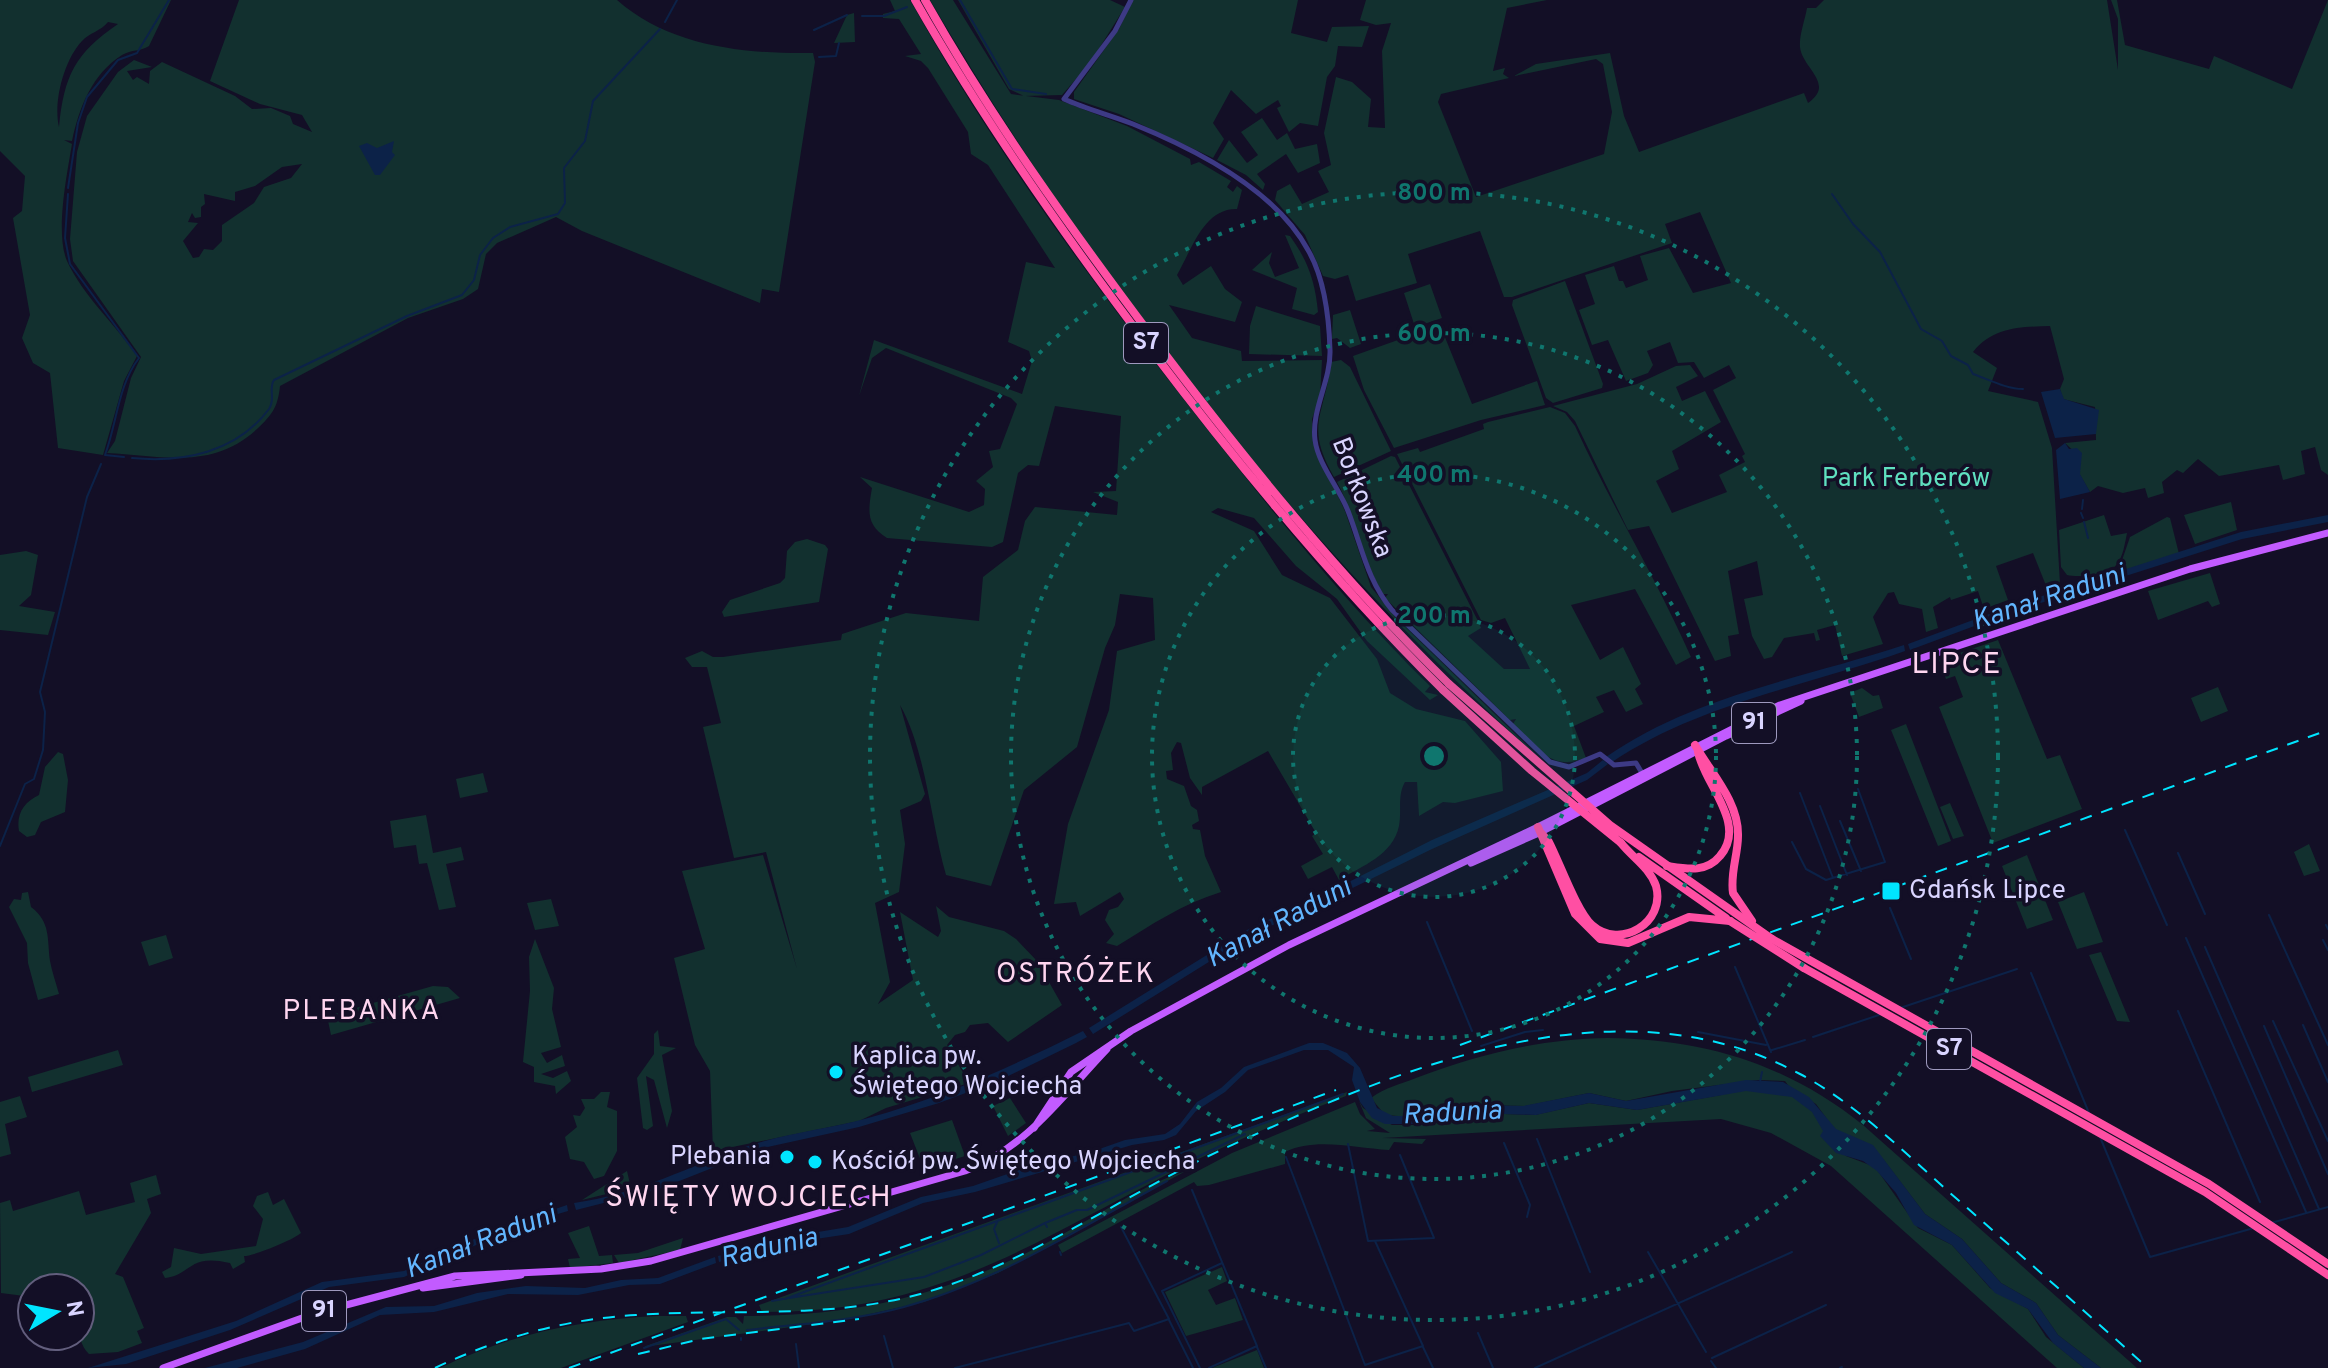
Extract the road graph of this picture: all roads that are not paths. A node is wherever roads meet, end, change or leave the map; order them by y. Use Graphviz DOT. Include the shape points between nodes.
graph roads {
  1 [pos="915,0"];
  2 [pos="925,0"];
  3 [pos="1131,0"];
  4 [pos="2328,533"];
  5 [pos="1446,687"];
  6 [pos="1697,748"];
  7 [pos="1642,773"];
  8 [pos="1710,773"];
  9 [pos="1539,829"];
  10 [pos="1621,843"];
  11 [pos="1663,865"];
  12 [pos="1560,874"];
  13 [pos="1730,921"];
  14 [pos="1772,939"];
  15 [pos="2328,1264"];
  16 [pos="2328,1275"];
  17 [pos="163,1368"];
  1 -- 5 [label="highway, S7" via="1004,146 1138,333 1273,504 1400,647"];
  2 -- 5 [label="highway, S7" via="1016,148 1120,294 1265,480"];
  3 -- 7 [label="street, Borkowska" via="1115,31 1064,99 1137,126 1212,164 1263,198 1301,236 1321,282 1330,348 1314,428 1317,449 1344,500 1375,587 1392,610 1550,762 1569,767 1601,755 1611,764 1632,762"];
  4 -- 6 [label="main road, 91" via="2177,573 1780,705"];
  5 -- 10 [label="highway, S7, bridge" via="1532,771"];
  5 -- 11 [label="highway, S7, bridge"];
  6 -- 7 [label="main road, 91"];
  6 -- 8 [label="highway"];
  6 -- 9 [label="main road, 91"];
  7 -- 9 [label="main road, 91"];
  8 -- 11 [label="highway" via="1729,824 1726,847 1718,859 1701,868"];
  8 -- 14 [label="highway, bridge" via="1737,825 1735,898"];
  9 -- 12 [label="highway"];
  9 -- 17 [label="main road, 91" via="1271,954 1111,1045 1071,1072 1034,1128 1002,1154 965,1171 629,1265 467,1274 324,1311"];
  10 -- 12 [label="highway" via="1649,872 1656,889 1654,912 1634,932 1615,935 1594,927"];
  10 -- 13 [label="highway, S7"];
  11 -- 14 [label="highway, S7, bridge"];
  12 -- 13 [label="highway" via="1582,924 1609,942 1633,942 1686,917"];
  13 -- 16 [label="highway, S7, bridge" via="1849,994 2205,1192"];
  14 -- 15 [label="highway, S7" via="2254,1211"];
}
